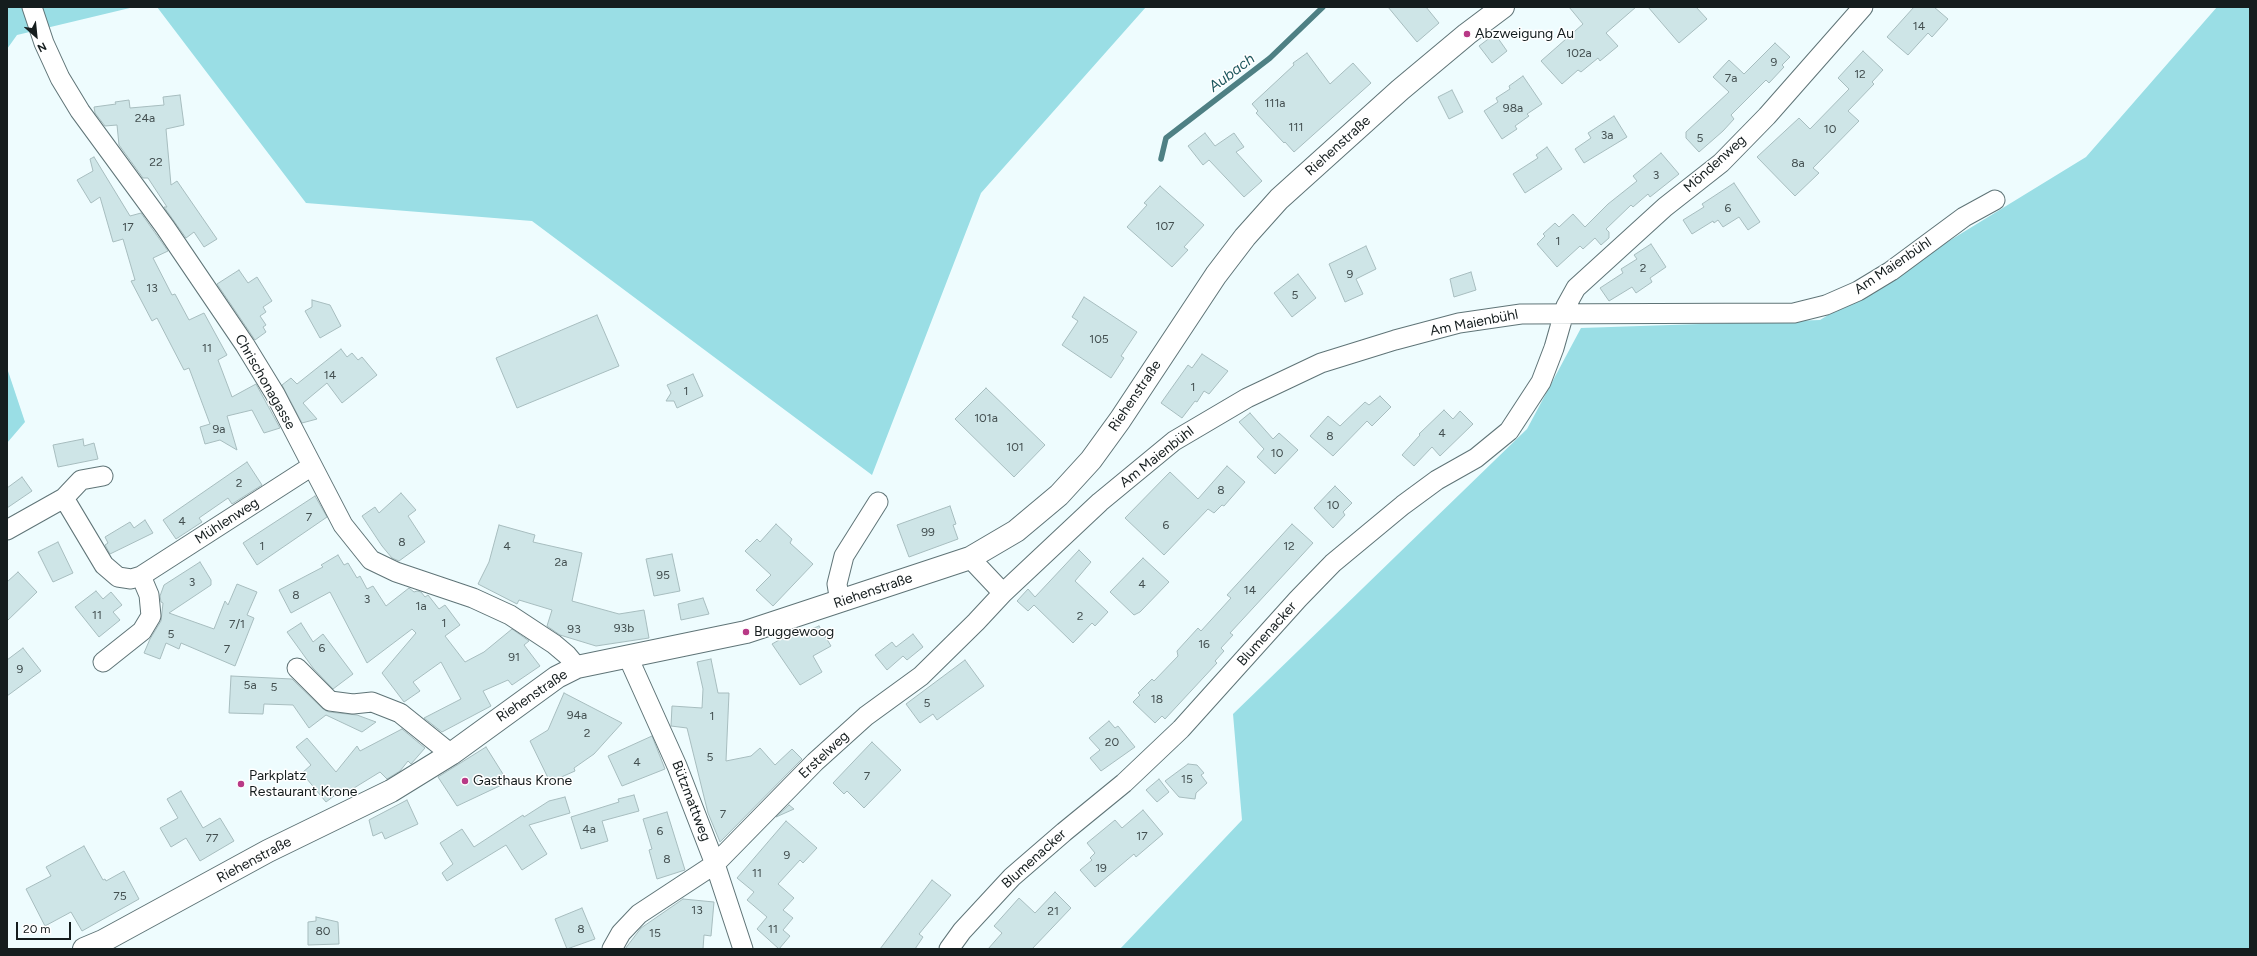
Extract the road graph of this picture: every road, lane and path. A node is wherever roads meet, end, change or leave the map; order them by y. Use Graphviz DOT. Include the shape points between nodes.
graph roads {
  1 [pos="32,7"];
  2 [pos="1503,7"];
  3 [pos="1863,7"];
  4 [pos="1995,200"];
  5 [pos="1563,314"];
  6 [pos="312,466"];
  7 [pos="103,476"];
  8 [pos="64,498"];
  9 [pos="878,502"];
  10 [pos="7,530"];
  11 [pos="970,558"];
  12 [pos="141,576"];
  13 [pos="1003,593"];
  14 [pos="840,602"];
  15 [pos="628,657"];
  16 [pos="103,662"];
  17 [pos="576,667"];
  18 [pos="297,668"];
  19 [pos="451,754"];
  20 [pos="715,864"];
  21 [pos="84,949"];
  22 [pos="612,949"];
  23 [pos="743,949"];
  24 [pos="949,949"];
  1 -- 6 [label="street, Chrischonagasse" via="44,43 60,78 80,111 165,227 245,345 275,394"];
  2 -- 11 [label="street, Riehenstraße" via="1400,90 1279,199 1216,275 1091,460 1059,495 1016,531"];
  3 -- 5 [label="street, Möndenweg" via="1767,116 1720,163 1664,207 1576,288"];
  4 -- 5 [label="street, Am Maienbühl" via="1964,217 1891,271 1858,291 1826,305 1794,313"];
  5 -- 13 [label="street, Am Maienbühl" via="1521,314 1459,323 1409,336 1321,363 1247,398 1174,441 1100,502"];
  5 -- 24 [label="street, Blumenacker" via="1541,382 1509,431 1476,458 1437,480 1402,505 1333,564 1298,599 1181,729 1124,783 1012,878 962,931"];
  6 -- 12 [label="street, Mühlenweg"];
  6 -- 17 [label="street, Chrischonagasse" via="343,525 371,560 396,572 473,598 510,615 554,644"];
  7 -- 8 [label="street" via="81,480"];
  8 -- 10 [label="street"];
  8 -- 12 [label="street, Mühlenweg" via="104,565 118,578 131,579"];
  9 -- 14 [label="street" via="844,556 837,584"];
  11 -- 13 [label="street"];
  11 -- 14 [label="street, Riehenstraße"];
  12 -- 16 [label="street" via="149,595 151,616 142,631"];
  13 -- 20 [label="street, Erstelweg" via="921,676 866,716 815,762"];
  14 -- 15 [label="street, Riehenstraße" via="746,632"];
  15 -- 17 [label="street, Riehenstraße"];
  15 -- 20 [label="street, Bützmattweg" via="677,766"];
  17 -- 19 [label="street, Riehenstraße" via="557,676"];
  18 -- 19 [label="street" via="330,701 353,704 372,702 400,713"];
  19 -- 21 [label="street, Riehenstraße" via="391,791 268,851"];
  20 -- 22 [label="street, Erstelweg" via="639,914"];
  20 -- 23 [label="street, Bützmattweg"];
}
